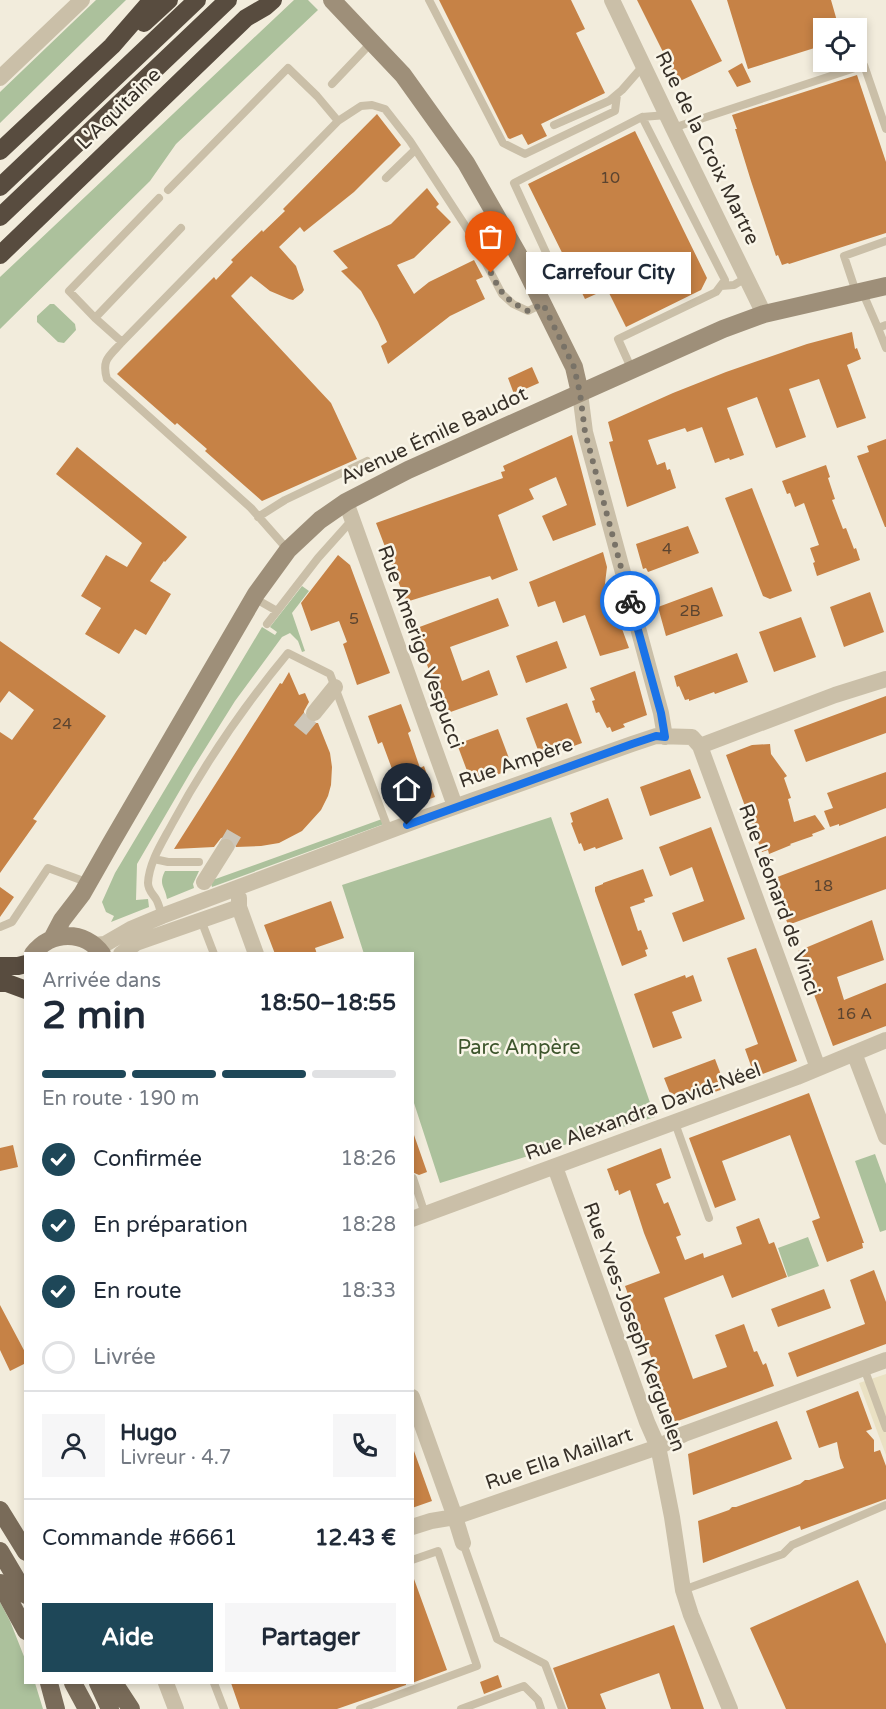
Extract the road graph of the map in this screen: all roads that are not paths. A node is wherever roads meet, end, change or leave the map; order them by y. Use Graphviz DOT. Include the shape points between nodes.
graph roads {
  1 [pos="82,0"];
  2 [pos="152,0"];
  3 [pos="170,0"];
  4 [pos="197,0"];
  5 [pos="228,0"];
  6 [pos="255,0"];
  7 [pos="273,0"];
  8 [pos="332,0"];
  9 [pos="429,0"];
  10 [pos="612,0"];
  11 [pos="246,18"];
  12 [pos="372,42"];
  13 [pos="112,46"];
  14 [pos="643,66"];
  15 [pos="0,78"];
  16 [pos="332,84"];
  17 [pos="617,95"];
  18 [pos="642,117"];
  19 [pos="338,121"];
  20 [pos="670,122"];
  21 [pos="554,125"];
  22 [pos="886,129"];
  23 [pos="415,150"];
  24 [pos="0,151"];
  25 [pos="386,178"];
  26 [pos="0,188"];
  27 [pos="168,190"];
  28 [pos="159,198"];
  29 [pos="0,217"];
  30 [pos="182,228"];
  31 [pos="886,241"];
  32 [pos="0,255"];
  33 [pos="529,275"];
  34 [pos="746,278"];
  35 [pos="721,285"];
  36 [pos="886,285"];
  37 [pos="859,292"];
  38 [pos="543,304"];
  39 [pos="765,314"];
  40 [pos="95,318"];
  41 [pos="882,326"];
  42 [pos="122,342"];
  43 [pos="886,348"];
  44 [pos="632,370"];
  45 [pos="580,393"];
  46 [pos="367,461"];
  47 [pos="346,502"];
  48 [pos="258,517"];
  49 [pos="352,519"];
  50 [pos="288,550"];
  51 [pos="254,598"];
  52 [pos="277,611"];
  53 [pos="267,624"];
  54 [pos="886,679"];
  55 [pos="335,687"];
  56 [pos="314,713"];
  57 [pos="665,737"];
  58 [pos="700,746"];
  59 [pos="456,806"];
  60 [pos="389,832"];
  61 [pos="226,847"];
  62 [pos="154,859"];
  63 [pos="199,862"];
  64 [pos="204,882"];
  65 [pos="238,888"];
  66 [pos="85,889"];
  67 [pos="239,907"];
  68 [pos="162,916"];
  69 [pos="201,920"];
  70 [pos="0,927"];
  71 [pos="179,927"];
  72 [pos="52,939"];
  73 [pos="93,946"];
  74 [pos="35,952"];
  75 [pos="124,952"];
  76 [pos="213,952"];
  77 [pos="255,952"];
  78 [pos="24,964"];
  79 [pos="0,966"];
  80 [pos="0,982"];
  81 [pos="24,989"];
  82 [pos="886,1040"];
  83 [pos="854,1053"];
  84 [pos="818,1068"];
  85 [pos="675,1123"];
  86 [pos="886,1137"];
  87 [pos="555,1167"];
  88 [pos="414,1184"];
  89 [pos="419,1216"];
  90 [pos="709,1218"];
  91 [pos="886,1360"];
  92 [pos="864,1368"];
  93 [pos="414,1403"];
  94 [pos="886,1428"];
  95 [pos="658,1447"];
  96 [pos="886,1505"];
  97 [pos="0,1510"];
  98 [pos="455,1517"];
  99 [pos="414,1526"];
  100 [pos="463,1543"];
  101 [pos="24,1549"];
  102 [pos="0,1551"];
  103 [pos="414,1559"];
  104 [pos="0,1583"];
  105 [pos="683,1590"];
  106 [pos="24,1592"];
  107 [pos="24,1627"];
  108 [pos="49,1684"];
  109 [pos="74,1684"];
  110 [pos="98,1684"];
  111 [pos="115,1684"];
  112 [pos="166,1684"];
  113 [pos="213,1684"];
  114 [pos="57,1709"];
  115 [pos="87,1709"];
  116 [pos="110,1709"];
  117 [pos="131,1709"];
  118 [pos="177,1709"];
  119 [pos="224,1709"];
  120 [pos="360,1709"];
  121 [pos="461,1709"];
  122 [pos="542,1709"];
  123 [pos="562,1709"];
  124 [pos="730,1709"];
  1 -- 15 [label="street"];
  2 -- 13 [label="highway"];
  3 -- 13 [label="highway"];
  4 -- 26 [label="highway"];
  5 -- 29 [label="highway"];
  6 -- 11 [label="highway"];
  7 -- 11 [label="highway, L'Aquitaine"];
  8 -- 12 [label="street"];
  9 -- 17 [label="lane" via="503,143 525,154 615,111"];
  10 -- 14 [label="street, Rue de la Croix Martre"];
  11 -- 32 [label="highway, L'Aquitaine"];
  12 -- 16 [label="lane"];
  12 -- 33 [label="street" via="403,75 466,163"];
  13 -- 24 [label="highway"];
  14 -- 17 [label="lane"];
  14 -- 20 [label="street, Rue de la Croix Martre"];
  17 -- 21 [label="lane"];
  18 -- 20 [label="lane"];
  18 -- 33 [label="lane" via="514,183 549,258"];
  18 -- 35 [label="lane" via="724,280"];
  19 -- 23 [label="lane" via="361,106 385,109"];
  19 -- 27 [label="lane" via="288,68"];
  19 -- 42 [label="lane"];
  20 -- 22 [label="lane" via="864,65"];
  20 -- 34 [label="street, Rue de la Croix Martre"];
  23 -- 25 [label="lane"];
  23 -- 38 [label="lane" via="470,233 502,294 528,311"];
  28 -- 40 [label="lane" via="69,291"];
  30 -- 40 [label="lane"];
  31 -- 37 [label="lane" via="844,256"];
  33 -- 38 [label="street"];
  34 -- 35 [label="lane" via="734,285"];
  34 -- 39 [label="street, Rue de la Croix Martre"];
  35 -- 44 [label="lane" via="717,292 618,339"];
  36 -- 37 [label="street, Avenue Émile Baudot"];
  37 -- 39 [label="street, Avenue Émile Baudot"];
  37 -- 41 [label="lane"];
  38 -- 45 [label="street" via="574,367"];
  39 -- 44 [label="street, Avenue Émile Baudot"];
  40 -- 42 [label="lane"];
  41 -- 43 [label="lane"];
  42 -- 48 [label="lane" via="108,358 104,369 107,379"];
  44 -- 45 [label="street, Avenue Émile Baudot"];
  45 -- 47 [label="street, Avenue Émile Baudot"];
  45 -- 57 [label="street" via="585,432"];
  46 -- 48 [label="lane"];
  47 -- 49 [label="street, Rue Amerigo Vespucci"];
  47 -- 50 [label="street, Avenue Émile Baudot"];
  48 -- 50 [label="lane"];
  49 -- 52 [label="lane"];
  49 -- 59 [label="street, Rue Amerigo Vespucci"];
  50 -- 51 [label="street, Avenue Émile Baudot"];
  51 -- 52 [label="lane"];
  51 -- 66 [label="street, Avenue Émile Baudot"];
  52 -- 53 [label="lane"];
  54 -- 58 [label="street"];
  55 -- 56 [label="street"];
  55 -- 60 [label="lane"];
  55 -- 62 [label="lane" via="330,674 288,653 208,764"];
  57 -- 58 [label="street, Rue Ampère" via="692,737"];
  57 -- 59 [label="street, Rue Ampère" via="656,736"];
  58 -- 84 [label="street, Rue Léonard de Vinci"];
  59 -- 60 [label="street, Rue Ampère"];
  60 -- 65 [label="street, Rue Ampère"];
  61 -- 64 [label="street"];
  62 -- 63 [label="lane"];
  62 -- 68 [label="lane" via="148,884"];
  65 -- 67 [label="street"];
  65 -- 68 [label="street, Rue Ampère"];
  66 -- 70 [label="lane" via="48,868 12,922"];
  66 -- 72 [label="street, Avenue Émile Baudot"];
  66 -- 73 [label="street, Avenue Émile Baudot" via="78,921"];
  67 -- 69 [label="street"];
  67 -- 77 [label="street"];
  68 -- 71 [label="lane" via="174,918"];
  68 -- 73 [label="street, Rue Ampère"];
  69 -- 71 [label="street"];
  69 -- 76 [label="lane"];
  71 -- 75 [label="street"];
  72 -- 73 [label="street" via="62,936"];
  72 -- 74 [label="street"];
  78 -- 79 [label="highway"];
  80 -- 81 [label="highway"];
  82 -- 83 [label="street, Rue Alexandra David-Néel"];
  83 -- 84 [label="street, Rue Alexandra David-Néel"];
  83 -- 86 [label="street"];
  84 -- 85 [label="street, Rue Alexandra David-Néel"];
  85 -- 87 [label="street, Rue Alexandra David-Néel"];
  85 -- 90 [label="lane"];
  87 -- 89 [label="street, Rue Alexandra David-Néel"];
  87 -- 95 [label="street, Rue Yves-Joseph Kerguelen"];
  88 -- 89 [label="lane"];
  91 -- 92 [label="street, Rue Ella Maillart"];
  92 -- 94 [label="lane"];
  92 -- 95 [label="street, Rue Ella Maillart"];
  93 -- 98 [label="street"];
  95 -- 98 [label="street, Rue Ella Maillart"];
  95 -- 105 [label="street, Rue Yves-Joseph Kerguelen"];
  96 -- 105 [label="lane" via="792,1545 783,1554"];
  97 -- 101 [label="main road"];
  98 -- 99 [label="street, Rue Ella Maillart"];
  98 -- 100 [label="street"];
  100 -- 123 [label="lane" via="497,1639 545,1664"];
  102 -- 106 [label="main road"];
  103 -- 120 [label="lane" via="438,1551 477,1666"];
  104 -- 107 [label="main road"];
  105 -- 124 [label="street, Rue Yves-Joseph Kerguelen"];
  108 -- 114 [label="main road"];
  109 -- 115 [label="main road"];
  110 -- 116 [label="main road"];
  111 -- 117 [label="main road"];
  112 -- 118 [label="street"];
  113 -- 119 [label="lane"];
  121 -- 122 [label="lane" via="524,1686"];
}
